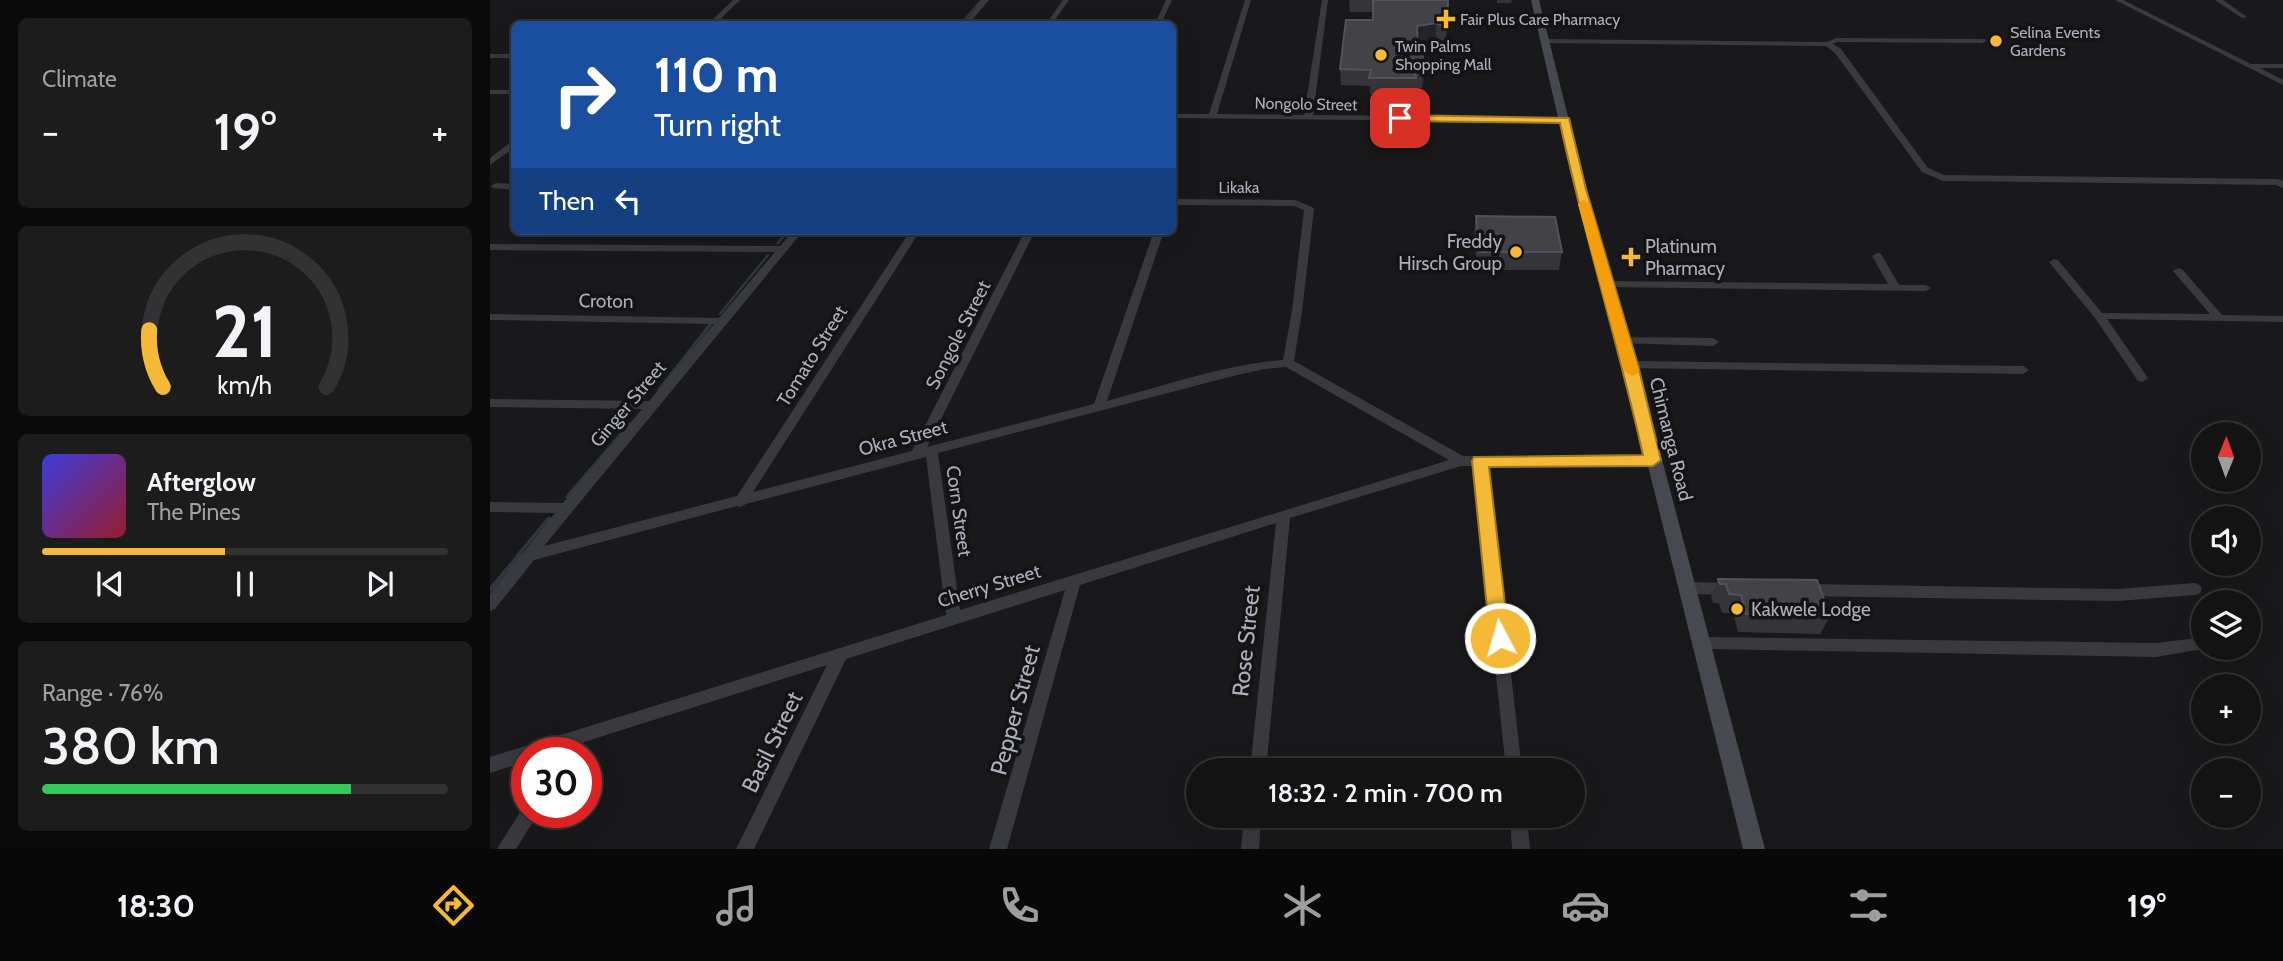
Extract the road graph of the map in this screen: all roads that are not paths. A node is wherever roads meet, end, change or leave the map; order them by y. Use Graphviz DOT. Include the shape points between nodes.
graph roads {
  1 [pos="737,0"];
  2 [pos="986,0"];
  3 [pos="1066,0"];
  4 [pos="1169,0"];
  5 [pos="1248,0"];
  6 [pos="1325,0"];
  7 [pos="1535,0"];
  8 [pos="2118,0"];
  9 [pos="2218,0"];
  10 [pos="2244,17"];
  11 [pos="714,21"];
  12 [pos="968,21"];
  13 [pos="1051,21"];
  14 [pos="1159,21"];
  15 [pos="1545,41"];
  16 [pos="1982,41"];
  17 [pos="1828,44"];
  18 [pos="490,56"];
  19 [pos="511,56"];
  20 [pos="2248,66"];
  21 [pos="2283,66"];
  22 [pos="2283,83"];
  23 [pos="490,92"];
  24 [pos="511,92"];
  25 [pos="1176,117"];
  26 [pos="1212,117"];
  27 [pos="1308,118"];
  28 [pos="1565,120"];
  29 [pos="511,146"];
  30 [pos="490,162"];
  31 [pos="2281,183"];
  32 [pos="496,186"];
  33 [pos="511,187"];
  34 [pos="1176,202"];
  35 [pos="795,235"];
  36 [pos="912,235"];
  37 [pos="1028,235"];
  38 [pos="1158,235"];
  39 [pos="490,247"];
  40 [pos="784,249"];
  41 [pos="1877,256"];
  42 [pos="2054,262"];
  43 [pos="2178,271"];
  44 [pos="1606,284"];
  45 [pos="1895,287"];
  46 [pos="1926,288"];
  47 [pos="2099,316"];
  48 [pos="490,317"];
  49 [pos="2219,318"];
  50 [pos="2283,319"];
  51 [pos="722,321"];
  52 [pos="1623,341"];
  53 [pos="1713,342"];
  54 [pos="1288,363"];
  55 [pos="1630,365"];
  56 [pos="2023,370"];
  57 [pos="2142,378"];
  58 [pos="490,404"];
  59 [pos="652,405"];
  60 [pos="1099,407"];
  61 [pos="924,452"];
  62 [pos="1653,460"];
  63 [pos="1461,461"];
  64 [pos="1480,461"];
  65 [pos="740,502"];
  66 [pos="490,507"];
  67 [pos="566,508"];
  68 [pos="1283,516"];
  69 [pos="530,555"];
  70 [pos="1074,582"];
  71 [pos="1689,588"];
  72 [pos="1744,589"];
  73 [pos="2194,589"];
  74 [pos="1786,590"];
  75 [pos="490,605"];
  76 [pos="954,619"];
  77 [pos="1702,643"];
  78 [pos="2191,645"];
  79 [pos="840,655"];
  80 [pos="579,737"];
  81 [pos="511,758"];
  82 [pos="1259,758"];
  83 [pos="1513,758"];
  84 [pos="490,765"];
  85 [pos="520,828"];
  86 [pos="1252,828"];
  87 [pos="1520,828"];
  88 [pos="506,849"];
  89 [pos="746,849"];
  90 [pos="998,849"];
  91 [pos="1250,849"];
  92 [pos="1521,849"];
  93 [pos="1754,849"];
  1 -- 11 [label="street"];
  2 -- 12 [label="street"];
  3 -- 13 [label="street"];
  4 -- 14 [label="street"];
  5 -- 26 [label="street"];
  6 -- 27 [label="street"];
  7 -- 15 [label="street, Chimanga Road"];
  8 -- 20 [label="street"];
  9 -- 10 [label="street"];
  15 -- 17 [label="street"];
  15 -- 28 [label="street, Chimanga Road"];
  16 -- 17 [label="street" via="1836,40"];
  17 -- 31 [label="street" via="1838,51 1925,170 1943,178"];
  18 -- 19 [label="street"];
  20 -- 21 [label="street"];
  20 -- 22 [label="street"];
  23 -- 24 [label="street"];
  25 -- 26 [label="street, Nongolo Street"];
  26 -- 27 [label="street, Nongolo Street"];
  27 -- 28 [label="street, Nongolo Street"];
  28 -- 44 [label="street, Chimanga Road"];
  29 -- 30 [label="street"];
  32 -- 33 [label="street"];
  34 -- 54 [label="street, Likaka" via="1304,205 1309,209"];
  35 -- 40 [label="street, Ginger Street"];
  36 -- 65 [label="street, Tomato Street"];
  37 -- 61 [label="street, Songole Street"];
  38 -- 60 [label="street"];
  39 -- 40 [label="street"];
  40 -- 51 [label="street, Ginger Street"];
  41 -- 45 [label="street"];
  42 -- 47 [label="street"];
  43 -- 49 [label="street"];
  44 -- 45 [label="street"];
  44 -- 52 [label="street, Chimanga Road"];
  45 -- 46 [label="street"];
  47 -- 49 [label="street"];
  47 -- 57 [label="street"];
  48 -- 51 [label="street, Croton"];
  49 -- 50 [label="street"];
  51 -- 59 [label="street, Ginger Street"];
  52 -- 53 [label="street"];
  52 -- 55 [label="street, Chimanga Road"];
  54 -- 60 [label="street, Okra Street" via="1252,367"];
  54 -- 63 [label="street"];
  55 -- 56 [label="street"];
  55 -- 62 [label="street, Chimanga Road"];
  58 -- 59 [label="street"];
  59 -- 67 [label="street, Ginger Street"];
  60 -- 61 [label="street, Okra Street"];
  61 -- 65 [label="street, Okra Street"];
  61 -- 76 [label="street, Corn Street"];
  62 -- 64 [label="street"];
  62 -- 71 [label="street, Chimanga Road"];
  63 -- 64 [label="street"];
  63 -- 68 [label="street, Cherry Street"];
  64 -- 83 [label="street"];
  65 -- 69 [label="street, Okra Street"];
  66 -- 67 [label="street"];
  67 -- 69 [label="street, Ginger Street"];
  68 -- 70 [label="street, Cherry Street"];
  68 -- 82 [label="street, Rose Street"];
  69 -- 75 [label="street, Ginger Street"];
  70 -- 76 [label="street, Cherry Street"];
  70 -- 90 [label="street, Pepper Street"];
  71 -- 72 [label="street"];
  71 -- 77 [label="street, Chimanga Road"];
  73 -- 74 [label="street" via="2118,596"];
  76 -- 79 [label="street, Cherry Street"];
  77 -- 78 [label="street" via="2156,650"];
  77 -- 93 [label="street, Chimanga Road"];
  79 -- 80 [label="street, Cherry Street"];
  79 -- 89 [label="street, Basil Street"];
  81 -- 84 [label="street, Cherry Street"];
  85 -- 88 [label="street"];
  86 -- 91 [label="street"];
  87 -- 92 [label="street"];
}
